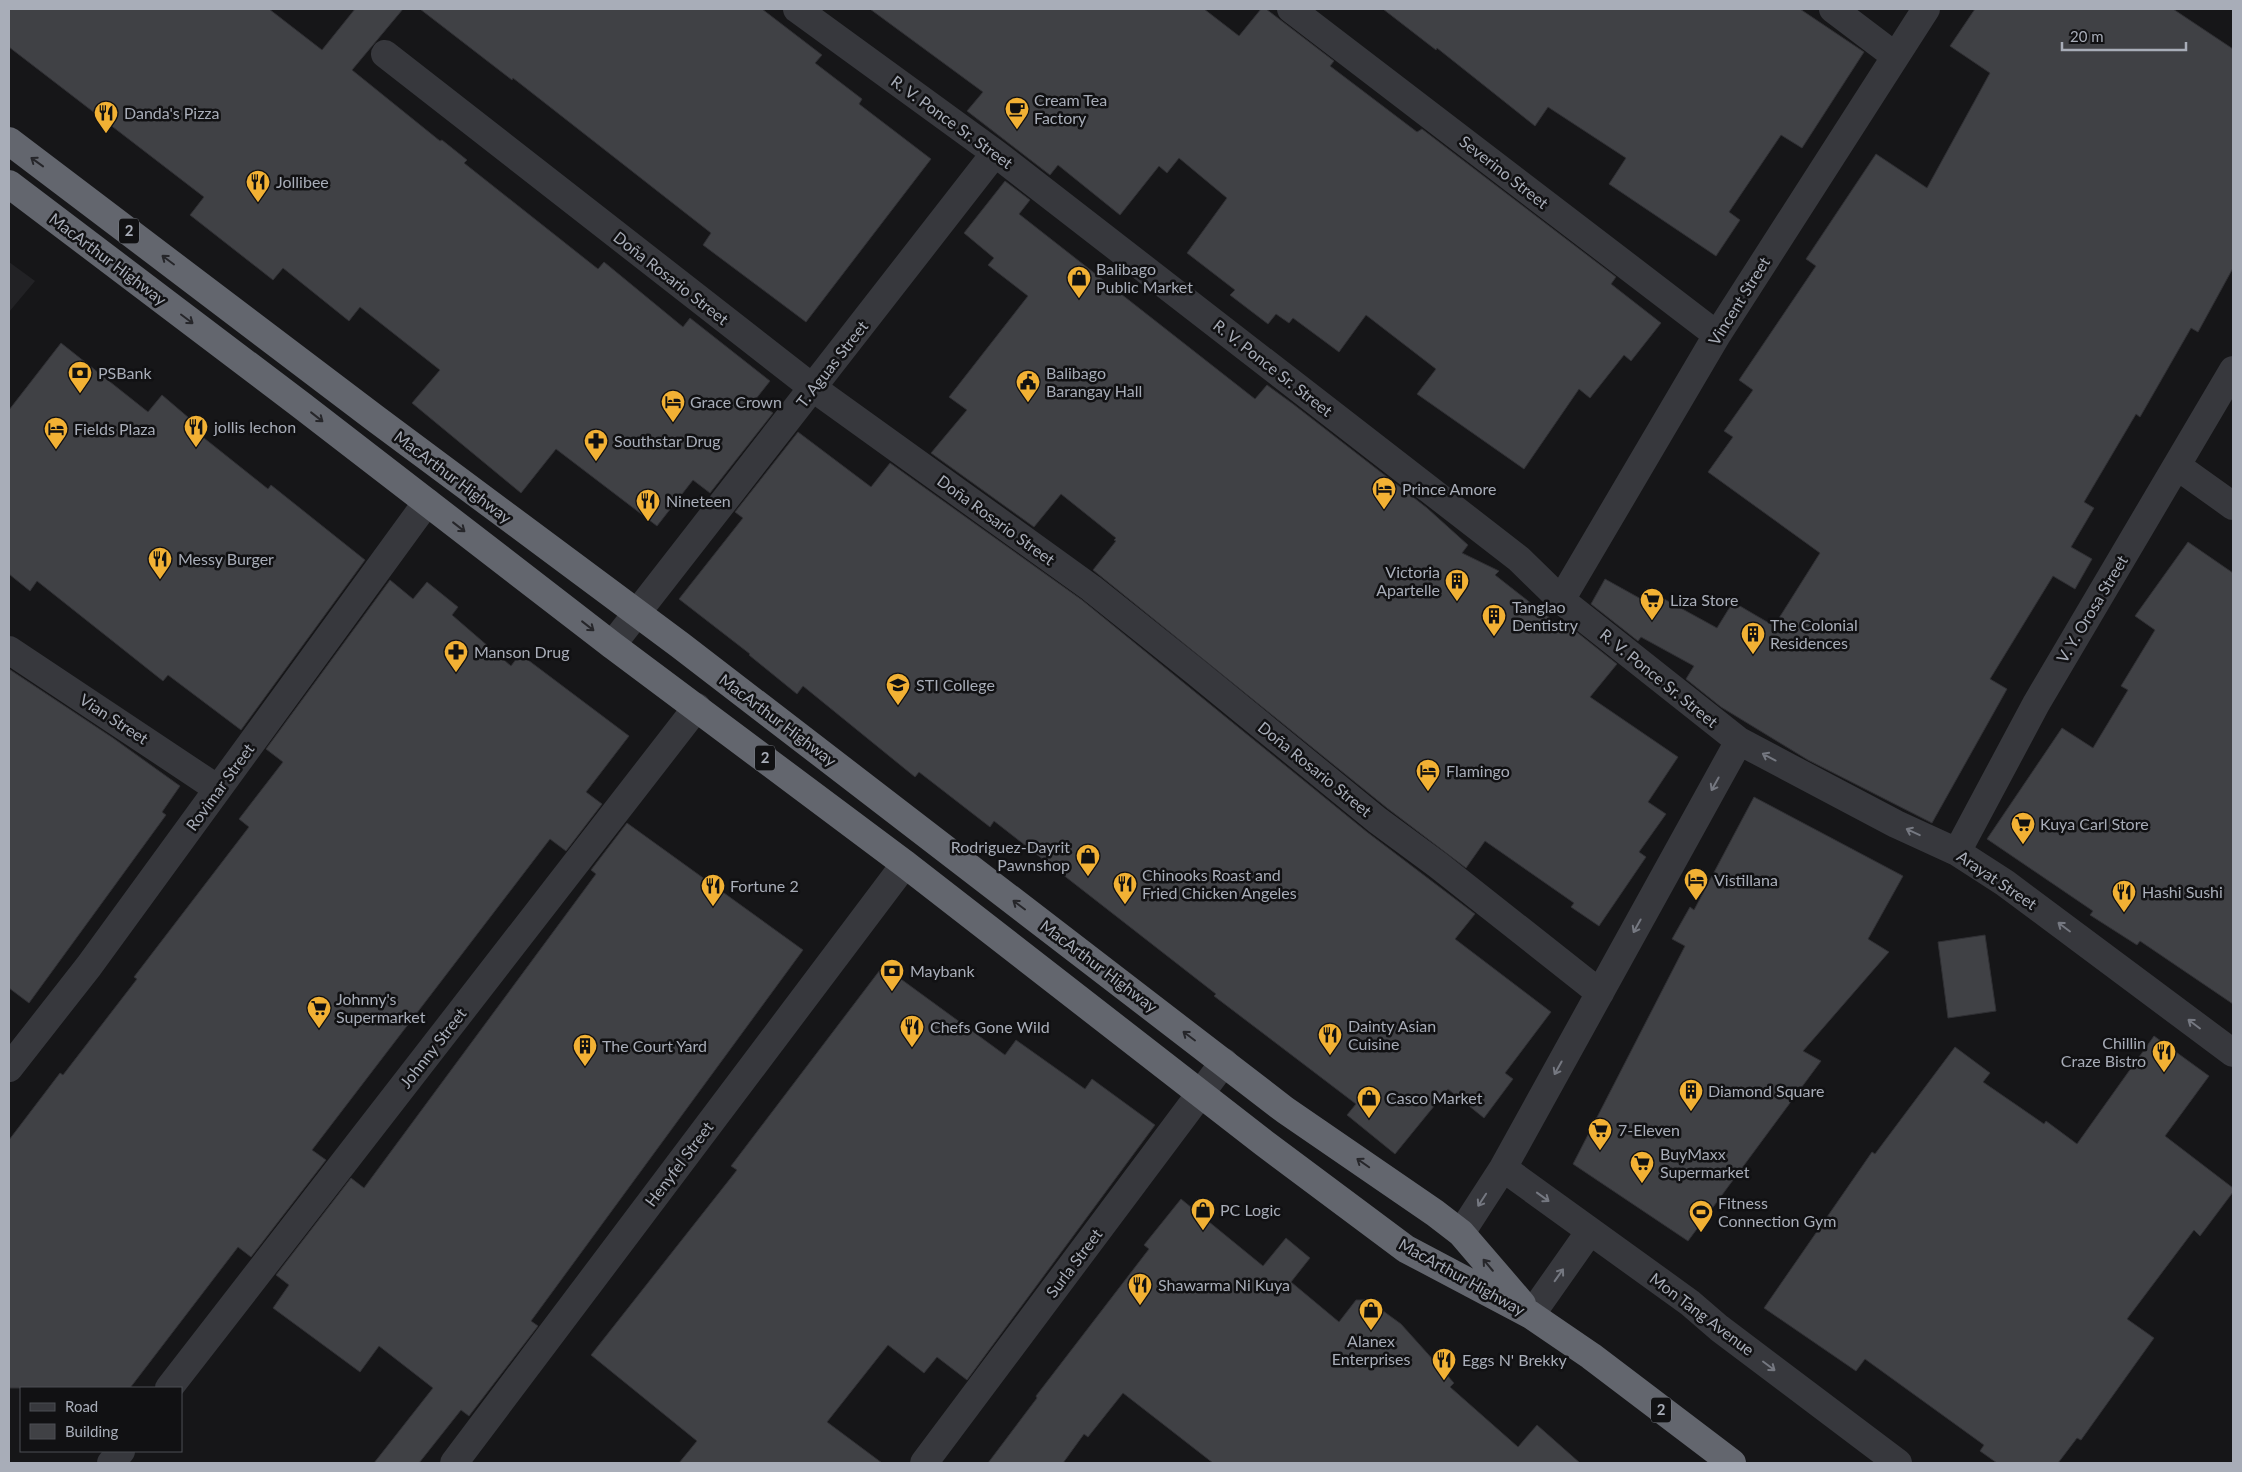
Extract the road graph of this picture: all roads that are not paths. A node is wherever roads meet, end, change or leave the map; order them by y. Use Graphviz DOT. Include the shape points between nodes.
graph roads {
  1 [pos="797,9"];
  2 [pos="1291,9"];
  3 [pos="1833,9"];
  4 [pos="1926,9"];
  5 [pos="385,54"];
  6 [pos="1895,56"];
  7 [pos="9,141"];
  8 [pos="995,153"];
  9 [pos="9,184"];
  10 [pos="1717,335"];
  11 [pos="2233,370"];
  12 [pos="813,388"];
  13 [pos="2177,466"];
  14 [pos="427,502"];
  15 [pos="2233,506"];
  16 [pos="1561,600"];
  17 [pos="636,613"];
  18 [pos="612,645"];
  19 [pos="9,650"];
  20 [pos="697,707"];
  21 [pos="1739,741"];
  22 [pos="218,789"];
  23 [pos="1957,852"];
  24 [pos="904,864"];
  25 [pos="1600,994"];
  26 [pos="2233,1053"];
  27 [pos="1224,1062"];
  28 [pos="9,1068"];
  29 [pos="1201,1092"];
  30 [pos="1503,1168"];
  31 [pos="1590,1231"];
  32 [pos="1461,1232"];
  33 [pos="1531,1315"];
  34 [pos="170,1387"];
  35 [pos="120,1452"];
  36 [pos="111,1463"];
  37 [pos="454,1463"];
  38 [pos="924,1463"];
  39 [pos="1732,1463"];
  40 [pos="1898,1463"];
  1 -- 8 [label="street, R. V. Ponce Sr. Street"];
  2 -- 10 [label="street, Severino Street"];
  3 -- 6 [label="street"];
  4 -- 6 [label="street, Vincent Street"];
  5 -- 12 [label="street, Doña Rosario Street"];
  6 -- 10 [label="street, Vincent Street"];
  17 -- 7 [label="highway, MacArthur Highway / 2, one-way"];
  8 -- 12 [label="street, T. Aguas Street"];
  8 -- 16 [label="street, R. V. Ponce Sr. Street" via="1511,553"];
  9 -- 14 [label="highway, MacArthur Highway / 2, one-way"];
  10 -- 16 [label="street, Vincent Street"];
  11 -- 13 [label="street, V. Y. Orosa Street"];
  12 -- 17 [label="street, T. Aguas Street"];
  12 -- 25 [label="street, Doña Rosario Street" via="1090,588 1377,820"];
  13 -- 15 [label="street"];
  13 -- 23 [label="street, V. Y. Orosa Street" via="2036,704"];
  14 -- 18 [label="highway, MacArthur Highway / 2, one-way"];
  14 -- 22 [label="street, Rovimar Street"];
  16 -- 21 [label="street, R. V. Ponce Sr. Street"];
  17 -- 18 [label="street, T. Aguas Street"];
  27 -- 17 [label="highway, MacArthur Highway / 2, one-way"];
  18 -- 20 [label="highway, MacArthur Highway / 2"];
  19 -- 22 [label="street, Vian Street"];
  20 -- 24 [label="highway, MacArthur Highway / 2"];
  20 -- 34 [label="street, Johnny Street"];
  23 -- 21 [label="street, Arayat Street, one-way" via="1888,820"];
  21 -- 25 [label="street, one-way"];
  22 -- 28 [label="street, Rovimar Street"];
  26 -- 23 [label="street, Arayat Street, one-way" via="2006,883"];
  24 -- 29 [label="highway, MacArthur Highway / 2"];
  24 -- 37 [label="street, Henyfel Street"];
  25 -- 30 [label="street, one-way"];
  27 -- 29 [label="street, Surla Street"];
  32 -- 27 [label="highway, MacArthur Highway / 2, one-way" via="1286,1110"];
  29 -- 33 [label="highway, MacArthur Highway / 2" via="1406,1249"];
  29 -- 38 [label="street, Surla Street"];
  30 -- 31 [label="street, Mon Tang Avenue, one-way"];
  30 -- 32 [label="street, one-way"];
  33 -- 31 [label="street, one-way"];
  31 -- 40 [label="street, Mon Tang Avenue, one-way" via="1690,1303"];
  33 -- 32 [label="highway, MacArthur Highway / 2, one-way"];
  33 -- 39 [label="highway, MacArthur Highway / 2" via="1591,1356"];
  35 -- 36 [label="street"];
}
